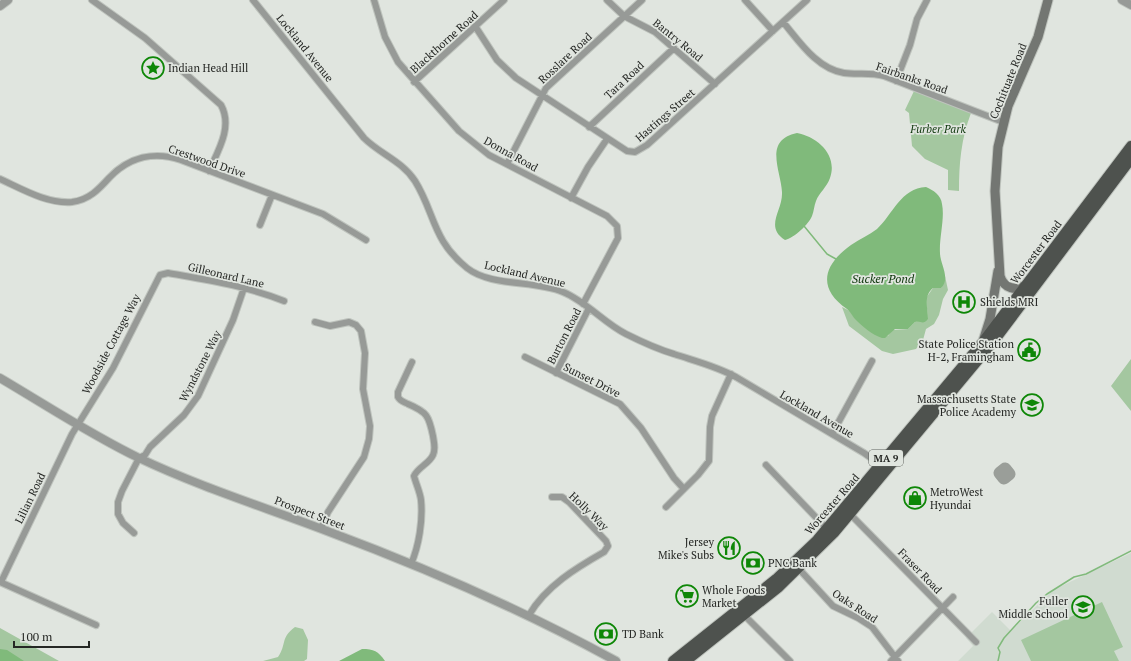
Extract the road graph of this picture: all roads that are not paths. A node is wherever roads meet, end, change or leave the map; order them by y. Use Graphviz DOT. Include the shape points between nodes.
graph roads {
  1 [pos="8,0"];
  2 [pos="92,0"];
  3 [pos="254,0"];
  4 [pos="374,0"];
  5 [pos="504,0"];
  6 [pos="607,0"];
  7 [pos="642,0"];
  8 [pos="745,0"];
  9 [pos="808,0"];
  10 [pos="927,0"];
  11 [pos="1048,0"];
  12 [pos="1123,0"];
  13 [pos="1131,5"];
  14 [pos="0,6"];
  15 [pos="624,16"];
  16 [pos="783,22"];
  17 [pos="475,26"];
  18 [pos="774,31"];
  19 [pos="674,48"];
  20 [pos="896,81"];
  21 [pos="414,82"];
  22 [pos="715,84"];
  23 [pos="541,95"];
  24 [pos="1003,122"];
  25 [pos="589,127"];
  26 [pos="607,139"];
  27 [pos="1131,146"];
  28 [pos="1129,162"];
  29 [pos="507,164"];
  30 [pos="209,171"];
  31 [pos="0,179"];
  32 [pos="272,195"];
  33 [pos="571,198"];
  34 [pos="260,225"];
  35 [pos="366,240"];
  36 [pos="999,267"];
  37 [pos="162,274"];
  38 [pos="1026,285"];
  39 [pos="244,288"];
  40 [pos="284,301"];
  41 [pos="583,304"];
  42 [pos="589,308"];
  43 [pos="315,322"];
  44 [pos="982,342"];
  45 [pos="525,357"];
  46 [pos="872,361"];
  47 [pos="412,362"];
  48 [pos="556,373"];
  49 [pos="731,374"];
  50 [pos="1,380"];
  51 [pos="78,424"];
  52 [pos="832,434"];
  53 [pos="139,458"];
  54 [pos="766,465"];
  55 [pos="881,465"];
  56 [pos="684,489"];
  57 [pos="552,497"];
  58 [pos="666,507"];
  59 [pos="850,514"];
  60 [pos="321,528"];
  61 [pos="827,529"];
  62 [pos="134,532"];
  63 [pos="411,564"];
  64 [pos="799,569"];
  65 [pos="1,582"];
  66 [pos="953,597"];
  67 [pos="942,608"];
  68 [pos="529,615"];
  69 [pos="744,615"];
  70 [pos="96,625"];
  71 [pos="976,642"];
  72 [pos="895,660"];
  73 [pos="616,661"];
  74 [pos="673,661"];
  75 [pos="686,661"];
  76 [pos="790,661"];
  1 -- 14 [label="street"];
  2 -- 30 [label="street" via="145,38 221,105 226,126"];
  3 -- 41 [label="street, Lockland Avenue" via="364,138 410,174 441,239 467,268 488,277 557,290"];
  4 -- 21 [label="street, Donna Road" via="391,51"];
  5 -- 17 [label="street, Blackthorne Road"];
  6 -- 15 [label="street, Bantry Road"];
  7 -- 15 [label="street, Rosslare Road"];
  8 -- 18 [label="street"];
  9 -- 16 [label="street, Hastings Street"];
  10 -- 20 [label="street" via="919,14"];
  11 -- 24 [label="main road, Cochituate Road" via="1038,37"];
  12 -- 13 [label="street"];
  15 -- 19 [label="street, Bantry Road" via="651,29"];
  15 -- 23 [label="street, Rosslare Road"];
  16 -- 18 [label="street, Hastings Street"];
  16 -- 20 [label="street, Fairbanks Road" via="827,67 843,73 872,74"];
  17 -- 21 [label="street, Blackthorne Road"];
  17 -- 23 [label="street, Hastings Street" via="502,65"];
  18 -- 22 [label="street, Hastings Street"];
  19 -- 22 [label="street, Bantry Road"];
  19 -- 25 [label="street, Tara Road"];
  20 -- 24 [label="street, Fairbanks Road"];
  21 -- 29 [label="street, Donna Road" via="468,140"];
  22 -- 26 [label="street, Hastings Street" via="648,146 639,151 627,151"];
  23 -- 25 [label="street, Hastings Street"];
  23 -- 29 [label="street, Rosslare Road"];
  24 -- 36 [label="main road, Cochituate Road" via="996,155 995,182"];
  25 -- 26 [label="street, Hastings Street"];
  26 -- 33 [label="street"];
  27 -- 38 [label="highway, Worcester Road / MA 9"];
  28 -- 59 [label="highway, Worcester Road / MA 9" via="985,352"];
  29 -- 33 [label="street, Donna Road"];
  30 -- 31 [label="street, Crestwood Drive" via="169,156 145,156 118,169 89,197 68,202 47,199"];
  30 -- 32 [label="street, Crestwood Drive"];
  32 -- 34 [label="street"];
  32 -- 35 [label="street, Crestwood Drive" via="336,220"];
  33 -- 41 [label="street, Donna Road" via="611,219 618,230 616,243"];
  36 -- 38 [label="main road, Cochituate Road" via="1005,285 1016,288"];
  36 -- 44 [label="main road, Cochituate Road" via="988,327"];
  37 -- 39 [label="street, Gilleonard Lane"];
  37 -- 51 [label="street, Woodside Cottage Way" via="156,280 113,368"];
  38 -- 44 [label="highway, Worcester Road / MA 9"];
  39 -- 40 [label="street, Gilleonard Lane"];
  39 -- 53 [label="street, Wyndstone Way" via="233,320 195,401 145,455"];
  41 -- 42 [label="street, Lockland Avenue"];
  42 -- 48 [label="street, Burton Road"];
  42 -- 49 [label="street, Lockland Avenue" via="619,330 653,347"];
  43 -- 60 [label="street" via="330,326 349,322 361,331 364,354 363,389 370,426 364,457 328,512"];
  44 -- 55 [label="highway, Worcester Road / MA 9"];
  45 -- 48 [label="street, Sunset Drive"];
  46 -- 52 [label="street"];
  47 -- 63 [label="street" via="398,397 428,417 435,447 432,457 414,476 420,494 421,514 415,555"];
  48 -- 56 [label="street, Sunset Drive" via="607,397 626,410"];
  49 -- 52 [label="street, Lockland Avenue"];
  49 -- 56 [label="street" via="712,416 709,461"];
  50 -- 51 [label="street, Prospect Street"];
  51 -- 53 [label="street, Prospect Street"];
  51 -- 65 [label="street, Lilian Road"];
  52 -- 55 [label="street, Lockland Avenue"];
  53 -- 60 [label="street, Prospect Street"];
  53 -- 62 [label="street, Wyndstone Way" via="120,496 117,508 120,518"];
  54 -- 61 [label="street"];
  55 -- 61 [label="highway, Worcester Road / MA 9"];
  56 -- 58 [label="street"];
  57 -- 68 [label="street, Holly Way" via="562,497 569,502 608,546 604,552 560,580"];
  59 -- 64 [label="highway, Worcester Road / MA 9"];
  59 -- 67 [label="street, Fraser Road"];
  60 -- 63 [label="street, Prospect Street"];
  61 -- 74 [label="highway, Worcester Road / MA 9" via="787,570"];
  63 -- 68 [label="street, Prospect Street"];
  64 -- 69 [label="highway, Worcester Road / MA 9"];
  64 -- 72 [label="street, Oaks Road" via="833,606 872,628"];
  65 -- 70 [label="street"];
  66 -- 67 [label="street"];
  67 -- 71 [label="street, Fraser Road"];
  67 -- 72 [label="street"];
  68 -- 73 [label="street, Prospect Street"];
  69 -- 75 [label="highway, Worcester Road / MA 9"];
  69 -- 76 [label="street"];
}
